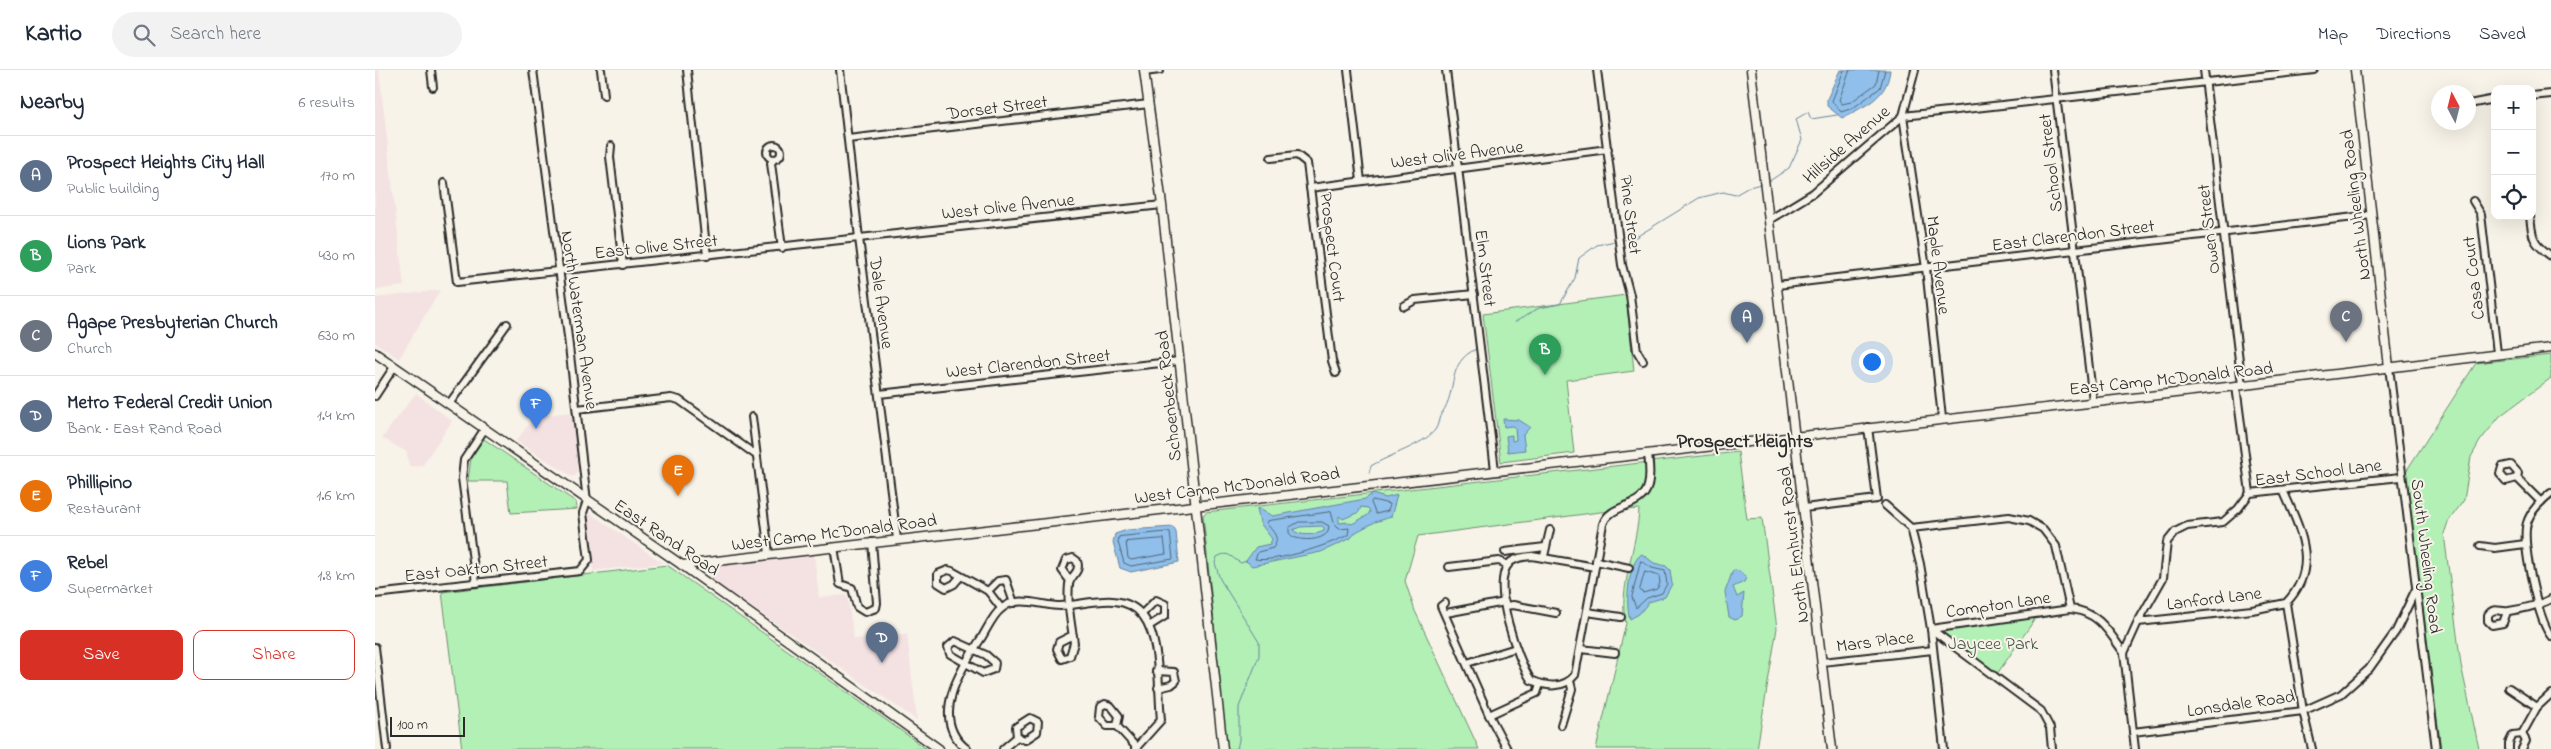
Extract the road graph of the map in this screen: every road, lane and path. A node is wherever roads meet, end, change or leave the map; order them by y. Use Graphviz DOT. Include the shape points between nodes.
graph roads {
  1 [pos="431,70"];
  2 [pos="533,70"];
  3 [pos="601,70"];
  4 [pos="687,70"];
  5 [pos="840,70"];
  6 [pos="1160,70"];
  7 [pos="1347,70"];
  8 [pos="1446,70"];
  9 [pos="1597,70"];
  10 [pos="1751,70"];
  11 [pos="1915,70"];
  12 [pos="2053,70"];
  13 [pos="2204,70"];
  14 [pos="2314,70"];
  15 [pos="2355,70"];
  16 [pos="1144,71"];
  17 [pos="2206,82"];
  18 [pos="433,87"];
  19 [pos="2551,94"];
  20 [pos="604,95"];
  21 [pos="2536,96"];
  22 [pos="2057,99"];
  23 [pos="2491,100"];
  24 [pos="2476,103"];
  25 [pos="1149,104"];
  26 [pos="1903,116"];
  27 [pos="848,139"];
  28 [pos="611,146"];
  29 [pos="1608,150"];
  30 [pos="774,158"];
  31 [pos="1271,158"];
  32 [pos="1458,170"];
  33 [pos="1361,181"];
  34 [pos="444,183"];
  35 [pos="1311,188"];
  36 [pos="2473,201"];
  37 [pos="1162,204"];
  38 [pos="2372,215"];
  39 [pos="1769,220"];
  40 [pos="2530,220"];
  41 [pos="2224,233"];
  42 [pos="859,238"];
  43 [pos="782,248"];
  44 [pos="2075,250"];
  45 [pos="707,256"];
  46 [pos="2551,256"];
  47 [pos="623,265"];
  48 [pos="1926,268"];
  49 [pos="559,272"];
  50 [pos="1777,285"];
  51 [pos="1474,294"];
  52 [pos="1404,306"];
  53 [pos="507,324"];
  54 [pos="2551,348"];
  55 [pos="375,353"];
  56 [pos="2497,354"];
  57 [pos="1179,361"];
  58 [pos="1643,361"];
  59 [pos="394,367"];
  60 [pos="2389,367"];
  61 [pos="1336,373"];
  62 [pos="2239,386"];
  63 [pos="879,394"];
  64 [pos="375,396"];
  65 [pos="2093,401"];
  66 [pos="449,404"];
  67 [pos="577,409"];
  68 [pos="752,417"];
  69 [pos="1942,418"];
  70 [pos="1868,428"];
  71 [pos="484,430"];
  72 [pos="1794,435"];
  73 [pos="1648,454"];
  74 [pos="756,455"];
  75 [pos="1495,470"];
  76 [pos="2401,477"];
  77 [pos="2517,478"];
  78 [pos="2283,490"];
  79 [pos="2551,492"];
  80 [pos="2250,493"];
  81 [pos="587,501"];
  82 [pos="2541,502"];
  83 [pos="1195,505"];
  84 [pos="1885,505"];
  85 [pos="1804,508"];
  86 [pos="1911,528"];
  87 [pos="1550,530"];
  88 [pos="897,539"];
  89 [pos="872,542"];
  90 [pos="2525,544"];
  91 [pos="2481,546"];
  92 [pos="834,547"];
  93 [pos="1545,547"];
  94 [pos="1505,552"];
  95 [pos="769,554"];
  96 [pos="1544,556"];
  97 [pos="1595,564"];
  98 [pos="683,565"];
  99 [pos="1508,565"];
  100 [pos="1449,567"];
  101 [pos="1629,568"];
  102 [pos="580,571"];
  103 [pos="960,577"];
  104 [pos="1070,581"];
  105 [pos="476,583"];
  106 [pos="2416,590"];
  107 [pos="988,591"];
  108 [pos="375,594"];
  109 [pos="2551,599"];
  110 [pos="2288,601"];
  111 [pos="1014,603"];
  112 [pos="1445,603"];
  113 [pos="1070,604"];
  114 [pos="1505,604"];
  115 [pos="2539,604"];
  116 [pos="1001,608"];
  117 [pos="2070,609"];
  118 [pos="1556,612"];
  119 [pos="1587,612"];
  120 [pos="2507,612"];
  121 [pos="1142,614"];
  122 [pos="1446,614"];
  123 [pos="1621,617"];
  124 [pos="2138,622"];
  125 [pos="1149,626"];
  126 [pos="1931,629"];
  127 [pos="1073,635"];
  128 [pos="2551,636"];
  129 [pos="375,647"];
  130 [pos="1516,648"];
  131 [pos="974,649"];
  132 [pos="1581,649"];
  133 [pos="1933,650"];
  134 [pos="1615,653"];
  135 [pos="2124,653"];
  136 [pos="1822,662"];
  137 [pos="965,663"];
  138 [pos="1467,663"];
  139 [pos="1157,670"];
  140 [pos="1570,681"];
  141 [pos="1540,684"];
  142 [pos="1158,688"];
  143 [pos="2509,688"];
  144 [pos="2551,694"];
  145 [pos="2537,707"];
  146 [pos="2303,711"];
  147 [pos="1489,715"];
  148 [pos="1561,725"];
  149 [pos="1117,726"];
  150 [pos="2133,732"];
  151 [pos="2522,734"];
  152 [pos="1017,737"];
  153 [pos="1138,746"];
  154 [pos="387,749"];
  155 [pos="939,749"];
  156 [pos="967,749"];
  157 [pos="1003,749"];
  158 [pos="1148,749"];
  159 [pos="1223,749"];
  160 [pos="1507,749"];
  161 [pos="1832,749"];
  162 [pos="1944,749"];
  163 [pos="2052,749"];
  164 [pos="2135,749"];
  165 [pos="2312,749"];
  166 [pos="2436,749"];
  167 [pos="2509,749"];
  168 [pos="2522,749"];
  1 -- 18 [label="street"];
  2 -- 49 [label="street, North Waterman Avenue"];
  3 -- 20 [label="street"];
  4 -- 45 [label="street"];
  5 -- 27 [label="street, Dale Avenue"];
  6 -- 16 [label="street"];
  7 -- 33 [label="street"];
  8 -- 32 [label="street, Elm Street"];
  9 -- 29 [label="street, Pine Street"];
  10 -- 39 [label="main road, North Elmhurst Road"];
  11 -- 26 [label="street, Hillside Avenue"];
  12 -- 22 [label="street, School Street"];
  13 -- 17 [label="street, Owen Street"];
  14 -- 17 [label="street"];
  15 -- 38 [label="main road, North Wheeling Road"];
  16 -- 25 [label="main road, Schoenbeck Road"];
  17 -- 22 [label="street"];
  17 -- 41 [label="street, Owen Street"];
  19 -- 21 [label="street"];
  22 -- 26 [label="street"];
  22 -- 44 [label="street, School Street"];
  23 -- 24 [label="street"];
  25 -- 27 [label="street, Dorset Street"];
  25 -- 37 [label="main road, Schoenbeck Road"];
  26 -- 39 [label="street, Hillside Avenue" via="1813,193"];
  26 -- 48 [label="street, Maple Avenue"];
  27 -- 42 [label="street, Dale Avenue"];
  28 -- 47 [label="street"];
  29 -- 32 [label="street, West Olive Avenue"];
  29 -- 58 [label="street, Pine Street" via="1622,265 1630,295 1637,351"];
  30 -- 43 [label="street" via="771,163"];
  31 -- 35 [label="street, Prospect Court" via="1297,155 1307,163"];
  32 -- 33 [label="street, West Olive Avenue"];
  32 -- 51 [label="street, Elm Street"];
  33 -- 35 [label="street, West Olive Avenue"];
  34 -- 49 [label="street, East Olive Street" via="457,282"];
  35 -- 61 [label="street, Prospect Court"];
  36 -- 56 [label="street, Casa Court" via="2481,214"];
  37 -- 42 [label="street, West Olive Avenue"];
  37 -- 57 [label="main road, Schoenbeck Road"];
  38 -- 41 [label="street, East Clarendon Street"];
  38 -- 60 [label="main road, North Wheeling Road"];
  39 -- 50 [label="main road, North Elmhurst Road"];
  40 -- 46 [label="street" via="2537,246"];
  41 -- 44 [label="street, East Clarendon Street"];
  41 -- 62 [label="street, Owen Street"];
  42 -- 43 [label="street, East Olive Street"];
  42 -- 63 [label="street, Dale Avenue"];
  43 -- 45 [label="street, East Olive Street"];
  44 -- 48 [label="street, East Clarendon Street"];
  44 -- 65 [label="street, School Street"];
  45 -- 47 [label="street, East Olive Street"];
  47 -- 49 [label="street, East Olive Street"];
  48 -- 50 [label="street, East Clarendon Street"];
  48 -- 69 [label="street, Maple Avenue"];
  49 -- 67 [label="street, North Waterman Avenue"];
  50 -- 72 [label="main road, North Elmhurst Road"];
  51 -- 52 [label="street" via="1415,300"];
  51 -- 75 [label="street, Elm Street"];
  53 -- 66 [label="street"];
  54 -- 56 [label="main road, East Camp McDonald Road"];
  55 -- 59 [label="main road, East Rand Road"];
  56 -- 60 [label="main road, East Camp McDonald Road"];
  57 -- 63 [label="street, West Clarendon Street"];
  57 -- 83 [label="main road, Schoenbeck Road"];
  59 -- 64 [label="street"];
  59 -- 66 [label="main road, East Rand Road"];
  60 -- 62 [label="main road, East Camp McDonald Road"];
  60 -- 76 [label="street, South Wheeling Road"];
  62 -- 65 [label="main road, East Camp McDonald Road"];
  62 -- 80 [label="street, Owen Street"];
  63 -- 88 [label="street, Dale Avenue"];
  65 -- 69 [label="main road, East Camp McDonald Road"];
  66 -- 71 [label="main road, East Rand Road"];
  67 -- 74 [label="street" via="671,398 679,400"];
  67 -- 81 [label="street, North Waterman Avenue"];
  68 -- 74 [label="street"];
  69 -- 70 [label="main road, East Camp McDonald Road"];
  70 -- 72 [label="main road, East Camp McDonald Road"];
  70 -- 85 [label="street" via="1877,499"];
  71 -- 81 [label="main road, East Rand Road"];
  71 -- 105 [label="street" via="464,460 462,478"];
  72 -- 73 [label="main road, West Camp McDonald Road"];
  72 -- 85 [label="main road, North Elmhurst Road"];
  73 -- 75 [label="main road, West Camp McDonald Road"];
  73 -- 97 [label="street" via="1648,488 1639,499 1611,512 1605,519"];
  74 -- 95 [label="street"];
  75 -- 83 [label="main road, West Camp McDonald Road"];
  76 -- 78 [label="street, East School Lane"];
  76 -- 106 [label="street, South Wheeling Road"];
  77 -- 82 [label="street"];
  78 -- 80 [label="street, East School Lane"];
  78 -- 110 [label="street" via="2304,539 2305,564 2301,581"];
  79 -- 82 [label="street"];
  80 -- 124 [label="street, East School Lane" via="2223,522 2187,526 2175,532 2167,542 2163,578"];
  81 -- 98 [label="main road, East Rand Road"];
  81 -- 102 [label="street, North Waterman Avenue" via="583,513 589,560"];
  82 -- 90 [label="street" via="2527,522"];
  83 -- 88 [label="main road, West Camp McDonald Road"];
  83 -- 159 [label="main road, Schoenbeck Road"];
  84 -- 86 [label="street"];
  85 -- 136 [label="main road, North Elmhurst Road"];
  86 -- 117 [label="street" via="2009,517 2029,521 2043,529 2056,546"];
  86 -- 126 [label="street" via="1921,564"];
  87 -- 93 [label="street"];
  88 -- 89 [label="main road, West Camp McDonald Road"];
  89 -- 92 [label="main road, West Camp McDonald Road"];
  89 -- 92 [label="street" via="877,603 876,608 865,612 857,607 852,588 840,584"];
  90 -- 91 [label="street" via="2495,548"];
  90 -- 115 [label="street"];
  92 -- 95 [label="main road, West Camp McDonald Road"];
  93 -- 94 [label="street"];
  93 -- 96 [label="street"];
  95 -- 98 [label="main road, West Camp McDonald Road"];
  96 -- 97 [label="street"];
  96 -- 99 [label="street" via="1522,557"];
  97 -- 101 [label="street"];
  97 -- 119 [label="street"];
  98 -- 155 [label="main road, East Rand Road"];
  99 -- 100 [label="street" via="1499,560"];
  99 -- 114 [label="street" via="1503,578"];
  102 -- 105 [label="street, East Oakton Street"];
  103 -- 107 [label="street"];
  104 -- 113 [label="street"];
  105 -- 108 [label="street, East Oakton Street"];
  106 -- 146 [label="street, Lonsdale Road" via="2396,631 2369,669 2341,694"];
  106 -- 166 [label="street, South Wheeling Road"];
  107 -- 111 [label="street" via="997,581 1006,580"];
  107 -- 116 [label="street"];
  109 -- 115 [label="street"];
  110 -- 124 [label="street, Lanford Lane" via="2252,610"];
  110 -- 146 [label="street"];
  111 -- 113 [label="street"];
  111 -- 116 [label="street"];
  112 -- 122 [label="street" via="1441,606"];
  113 -- 121 [label="street" via="1105,600 1125,603"];
  113 -- 127 [label="street"];
  114 -- 118 [label="street"];
  114 -- 122 [label="street"];
  114 -- 130 [label="street"];
  115 -- 120 [label="street"];
  115 -- 128 [label="street"];
  116 -- 131 [label="street"];
  117 -- 126 [label="street, Compton Lane"];
  117 -- 135 [label="street" via="2085,610 2103,624"];
  119 -- 123 [label="street"];
  119 -- 132 [label="street"];
  121 -- 125 [label="street"];
  121 -- 125 [label="street" via="1156,600 1165,604 1165,616"];
  122 -- 138 [label="street"];
  124 -- 135 [label="street, East School Lane"];
  125 -- 139 [label="street"];
  126 -- 133 [label="street"];
  126 -- 163 [label="street" via="2041,711 2050,728"];
  129 -- 154 [label="street"];
  130 -- 138 [label="street"];
  130 -- 141 [label="street" via="1531,680"];
  131 -- 137 [label="street"];
  131 -- 137 [label="street" via="955,641 948,647 950,654"];
  131 -- 137 [label="street" via="992,659 994,669 983,673"];
  132 -- 134 [label="street"];
  132 -- 140 [label="street" via="1575,675"];
  133 -- 136 [label="street, Mars Place"];
  133 -- 162 [label="street"];
  135 -- 150 [label="street"];
  136 -- 161 [label="main road, North Elmhurst Road"];
  137 -- 156 [label="street" via="948,706 949,722 955,736"];
  138 -- 147 [label="street"];
  139 -- 142 [label="street"];
  139 -- 142 [label="street" via="1168,670 1176,676 1171,685"];
  140 -- 141 [label="street"];
  140 -- 148 [label="street" via="1572,689"];
  141 -- 147 [label="street" via="1537,693"];
  142 -- 153 [label="street" via="1161,720"];
  143 -- 145 [label="street"];
  144 -- 145 [label="street"];
  145 -- 151 [label="street"];
  146 -- 150 [label="street, Lonsdale Road"];
  146 -- 165 [label="street"];
  147 -- 160 [label="street"];
  149 -- 153 [label="street"];
  150 -- 164 [label="street"];
  151 -- 167 [label="street" via="2513,735"];
  151 -- 168 [label="street" via="2526,740"];
  152 -- 157 [label="street"];
  153 -- 158 [label="street"];
}
